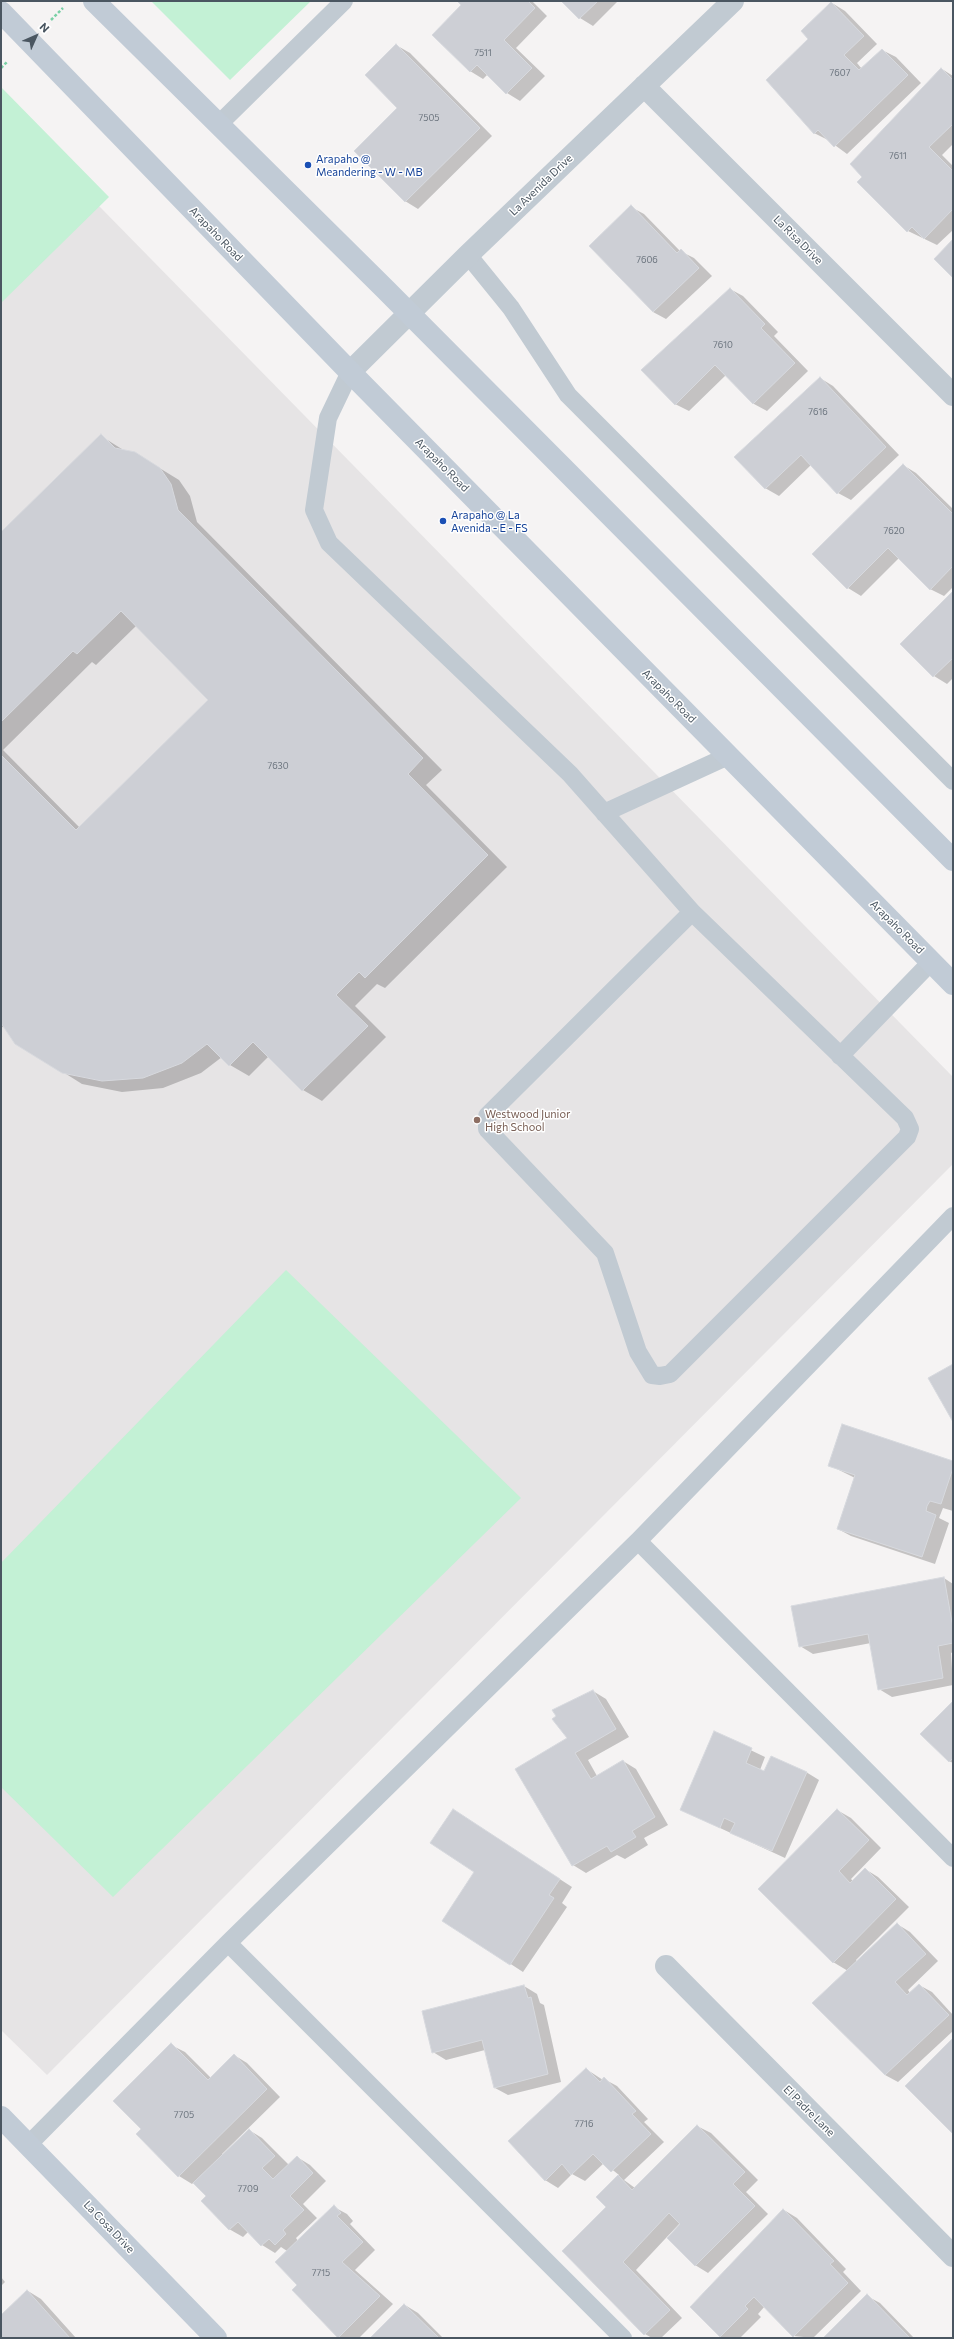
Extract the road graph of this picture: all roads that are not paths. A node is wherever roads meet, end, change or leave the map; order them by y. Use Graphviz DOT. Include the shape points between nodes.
graph roads {
  1 [pos="94,1"];
  2 [pos="344,1"];
  3 [pos="733,1"];
  4 [pos="1,12"];
  5 [pos="644,86"];
  6 [pos="218,125"];
  7 [pos="468,255"];
  8 [pos="408,313"];
  9 [pos="350,372"];
  10 [pos="953,395"];
  11 [pos="728,756"];
  12 [pos="953,781"];
  13 [pos="604,813"];
  14 [pos="953,860"];
  15 [pos="692,912"];
  16 [pos="931,962"];
  17 [pos="953,984"];
  18 [pos="840,1056"];
  19 [pos="953,1216"];
  20 [pos="638,1541"];
  21 [pos="953,1858"];
  22 [pos="228,1943"];
  23 [pos="666,1966"];
  24 [pos="1,2117"];
  25 [pos="29,2144"];
  26 [pos="953,2256"];
  27 [pos="216,2338"];
  28 [pos="623,2338"];
  1 -- 6 [label="main road"];
  2 -- 6 [label="lane"];
  3 -- 5 [label="street, La Avenida Drive"];
  4 -- 9 [label="main road, Arapaho Road"];
  5 -- 7 [label="street, La Avenida Drive"];
  5 -- 10 [label="street, La Risa Drive"];
  6 -- 8 [label="main road"];
  7 -- 8 [label="street, La Avenida Drive"];
  7 -- 12 [label="lane" via="511,308 568,395"];
  8 -- 9 [label="street, La Avenida Drive"];
  8 -- 14 [label="main road"];
  9 -- 11 [label="main road, Arapaho Road"];
  9 -- 13 [label="lane" via="328,418 314,510 329,543 570,774"];
  11 -- 13 [label="lane"];
  11 -- 16 [label="main road, Arapaho Road"];
  13 -- 15 [label="lane"];
  15 -- 18 [label="lane"];
  15 -- 18 [label="lane" via="487,1116 487,1128 605,1253 638,1352 652,1376 670,1374 907,1137 910,1129 905,1118"];
  16 -- 17 [label="main road, Arapaho Road"];
  16 -- 18 [label="lane"];
  19 -- 20 [label="lane"];
  20 -- 21 [label="lane"];
  20 -- 22 [label="lane"];
  22 -- 25 [label="lane"];
  22 -- 28 [label="lane"];
  23 -- 26 [label="street, El Padre Lane"];
  24 -- 25 [label="main road, La Cosa Drive"];
  25 -- 27 [label="main road, La Cosa Drive"];
}
